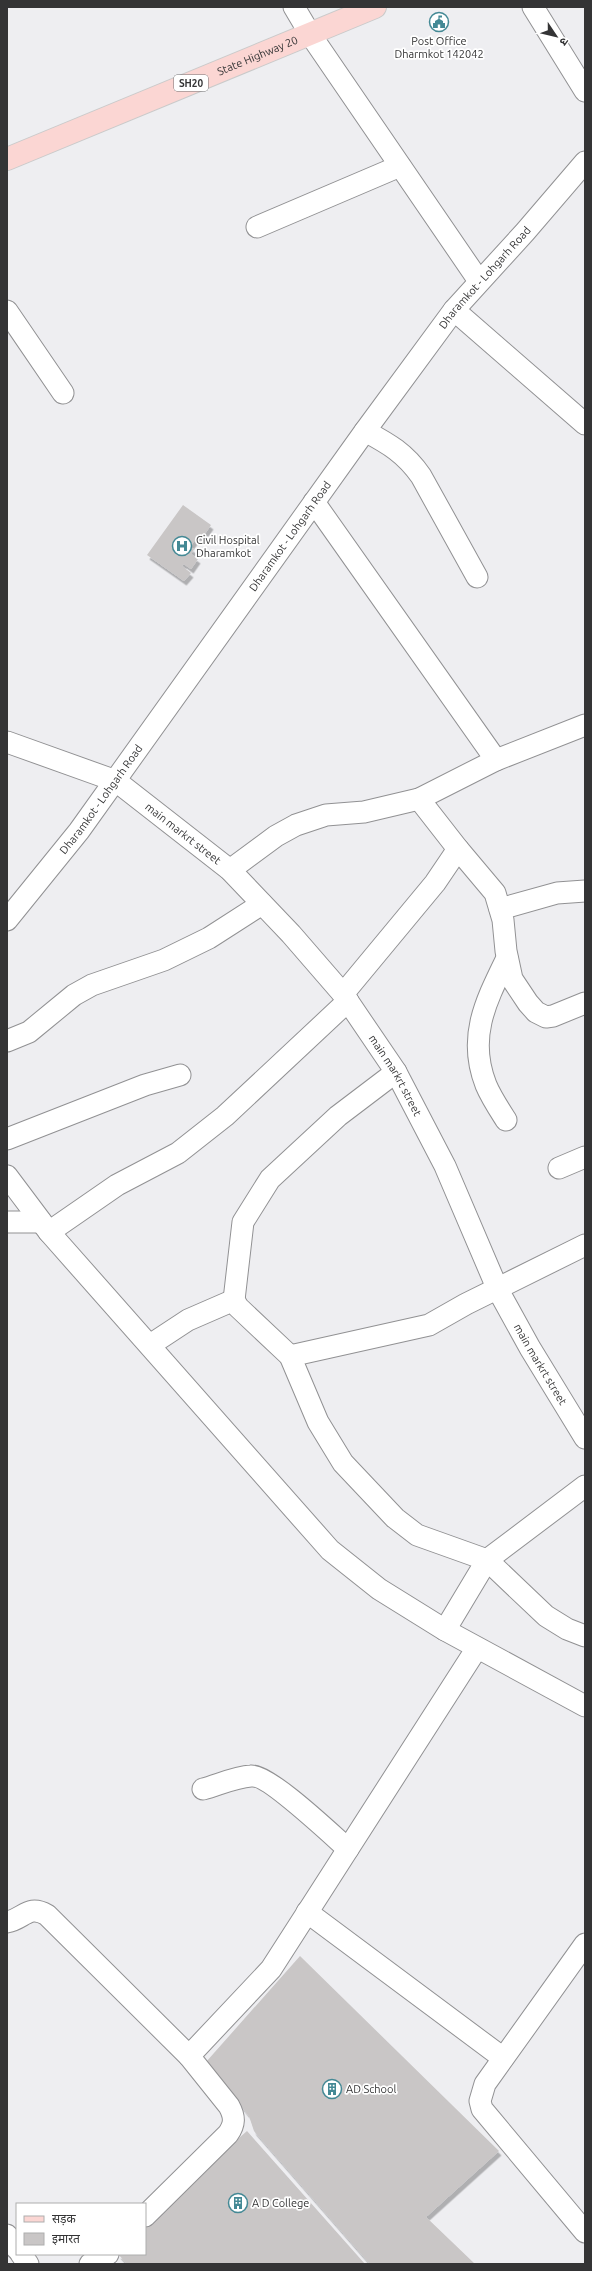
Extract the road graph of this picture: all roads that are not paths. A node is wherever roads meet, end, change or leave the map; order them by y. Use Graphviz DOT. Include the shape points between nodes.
graph roads {
  1 [pos="294,7"];
  2 [pos="375,7"];
  3 [pos="533,7"];
  4 [pos="310,34"];
  5 [pos="585,91"];
  6 [pos="7,159"];
  7 [pos="585,162"];
  8 [pos="400,166"];
  9 [pos="257,227"];
  10 [pos="479,281"];
  11 [pos="454,310"];
  12 [pos="7,311"];
  13 [pos="63,393"];
  14 [pos="585,424"];
  15 [pos="365,430"];
  16 [pos="314,502"];
  17 [pos="477,577"];
  18 [pos="585,725"];
  19 [pos="7,742"];
  20 [pos="496,760"];
  21 [pos="116,780"];
  22 [pos="419,799"];
  23 [pos="458,849"];
  24 [pos="230,870"];
  25 [pos="585,891"];
  26 [pos="262,904"];
  27 [pos="500,909"];
  28 [pos="7,920"];
  29 [pos="508,958"];
  30 [pos="345,997"];
  31 [pos="585,1003"];
  32 [pos="7,1041"];
  33 [pos="396,1072"];
  34 [pos="180,1075"];
  35 [pos="506,1120"];
  36 [pos="7,1139"];
  37 [pos="585,1158"];
  38 [pos="559,1168"];
  39 [pos="7,1176"];
  40 [pos="7,1222"];
  41 [pos="45,1227"];
  42 [pos="585,1245"];
  43 [pos="498,1290"];
  44 [pos="234,1300"];
  45 [pos="150,1345"];
  46 [pos="290,1356"];
  47 [pos="585,1438"];
  48 [pos="585,1486"];
  49 [pos="487,1560"];
  50 [pos="444,1630"];
  51 [pos="585,1636"];
  52 [pos="477,1648"];
  53 [pos="585,1706"];
  54 [pos="203,1789"];
  55 [pos="348,1849"];
  56 [pos="307,1912"];
  57 [pos="7,1922"];
  58 [pos="585,1944"];
  59 [pos="189,2056"];
  60 [pos="503,2058"];
  61 [pos="146,2215"];
  62 [pos="585,2232"];
  63 [pos="7,2235"];
  64 [pos="16,2248"];
  65 [pos="22,2255"];
  66 [pos="106,2255"];
  67 [pos="28,2264"];
  68 [pos="90,2264"];
  1 -- 4 [label="street"];
  2 -- 4 [label="main road, State Highway 20 / SH20"];
  3 -- 5 [label="street"];
  4 -- 6 [label="main road, State Highway 20 / SH20"];
  4 -- 8 [label="street"];
  7 -- 10 [label="street, Dharamkot - Lohgarh Road"];
  8 -- 9 [label="street"];
  8 -- 10 [label="street"];
  10 -- 11 [label="street, Dharamkot - Lohgarh Road"];
  11 -- 14 [label="street"];
  11 -- 15 [label="street, Dharamkot - Lohgarh Road"];
  12 -- 13 [label="street"];
  15 -- 16 [label="street, Dharamkot - Lohgarh Road"];
  15 -- 17 [label="street" via="410,460"];
  16 -- 20 [label="street"];
  16 -- 21 [label="street, Dharamkot - Lohgarh Road"];
  18 -- 20 [label="street"];
  19 -- 21 [label="street, main markrt street"];
  20 -- 22 [label="street"];
  21 -- 24 [label="street, main markrt street"];
  21 -- 28 [label="street, Dharamkot - Lohgarh Road" via="79,831"];
  22 -- 23 [label="street"];
  22 -- 24 [label="street" via="364,812 326,815 296,825 276,836"];
  23 -- 27 [label="street" via="495,893"];
  23 -- 30 [label="street" via="435,883"];
  24 -- 26 [label="street, main markrt street"];
  25 -- 27 [label="street" via="557,893"];
  26 -- 30 [label="street, main markrt street"];
  26 -- 32 [label="street" via="209,938 164,960 92,985 74,995 29,1032"];
  27 -- 29 [label="street"];
  29 -- 31 [label="street" via="512,979 536,1012 546,1017 553,1016"];
  29 -- 35 [label="street" via="488,998 479,1025 478,1056 486,1085"];
  30 -- 33 [label="street, main markrt street"];
  30 -- 41 [label="street" via="225,1116 178,1153"];
  33 -- 43 [label="street, main markrt street" via="445,1166"];
  33 -- 44 [label="street" via="338,1116 270,1179 244,1222"];
  34 -- 36 [label="street" via="145,1085"];
  37 -- 38 [label="street"];
  39 -- 41 [label="street"];
  40 -- 41 [label="street"];
  41 -- 45 [label="street"];
  42 -- 43 [label="street"];
  43 -- 46 [label="street" via="466,1304 429,1326"];
  43 -- 47 [label="street, main markrt street"];
  44 -- 45 [label="street" via="188,1320"];
  44 -- 46 [label="street" via="238,1308"];
  45 -- 50 [label="street" via="330,1550 379,1588"];
  46 -- 49 [label="street" via="318,1422 343,1463 375,1498 417,1535"];
  48 -- 49 [label="street"];
  49 -- 50 [label="street"];
  49 -- 51 [label="street" via="546,1616"];
  50 -- 52 [label="street"];
  52 -- 53 [label="street"];
  52 -- 55 [label="street"];
  54 -- 55 [label="street" via="251,1776 261,1778"];
  55 -- 56 [label="street"];
  56 -- 59 [label="street" via="271,1969"];
  56 -- 60 [label="street"];
  57 -- 59 [label="street" via="33,1910 46,1915"];
  58 -- 60 [label="street"];
  59 -- 61 [label="street" via="229,2106 234,2115 234,2122 228,2134"];
  60 -- 62 [label="street" via="481,2092 482,2109"];
  63 -- 64 [label="street"];
  65 -- 67 [label="street"];
  66 -- 68 [label="street"];
}
